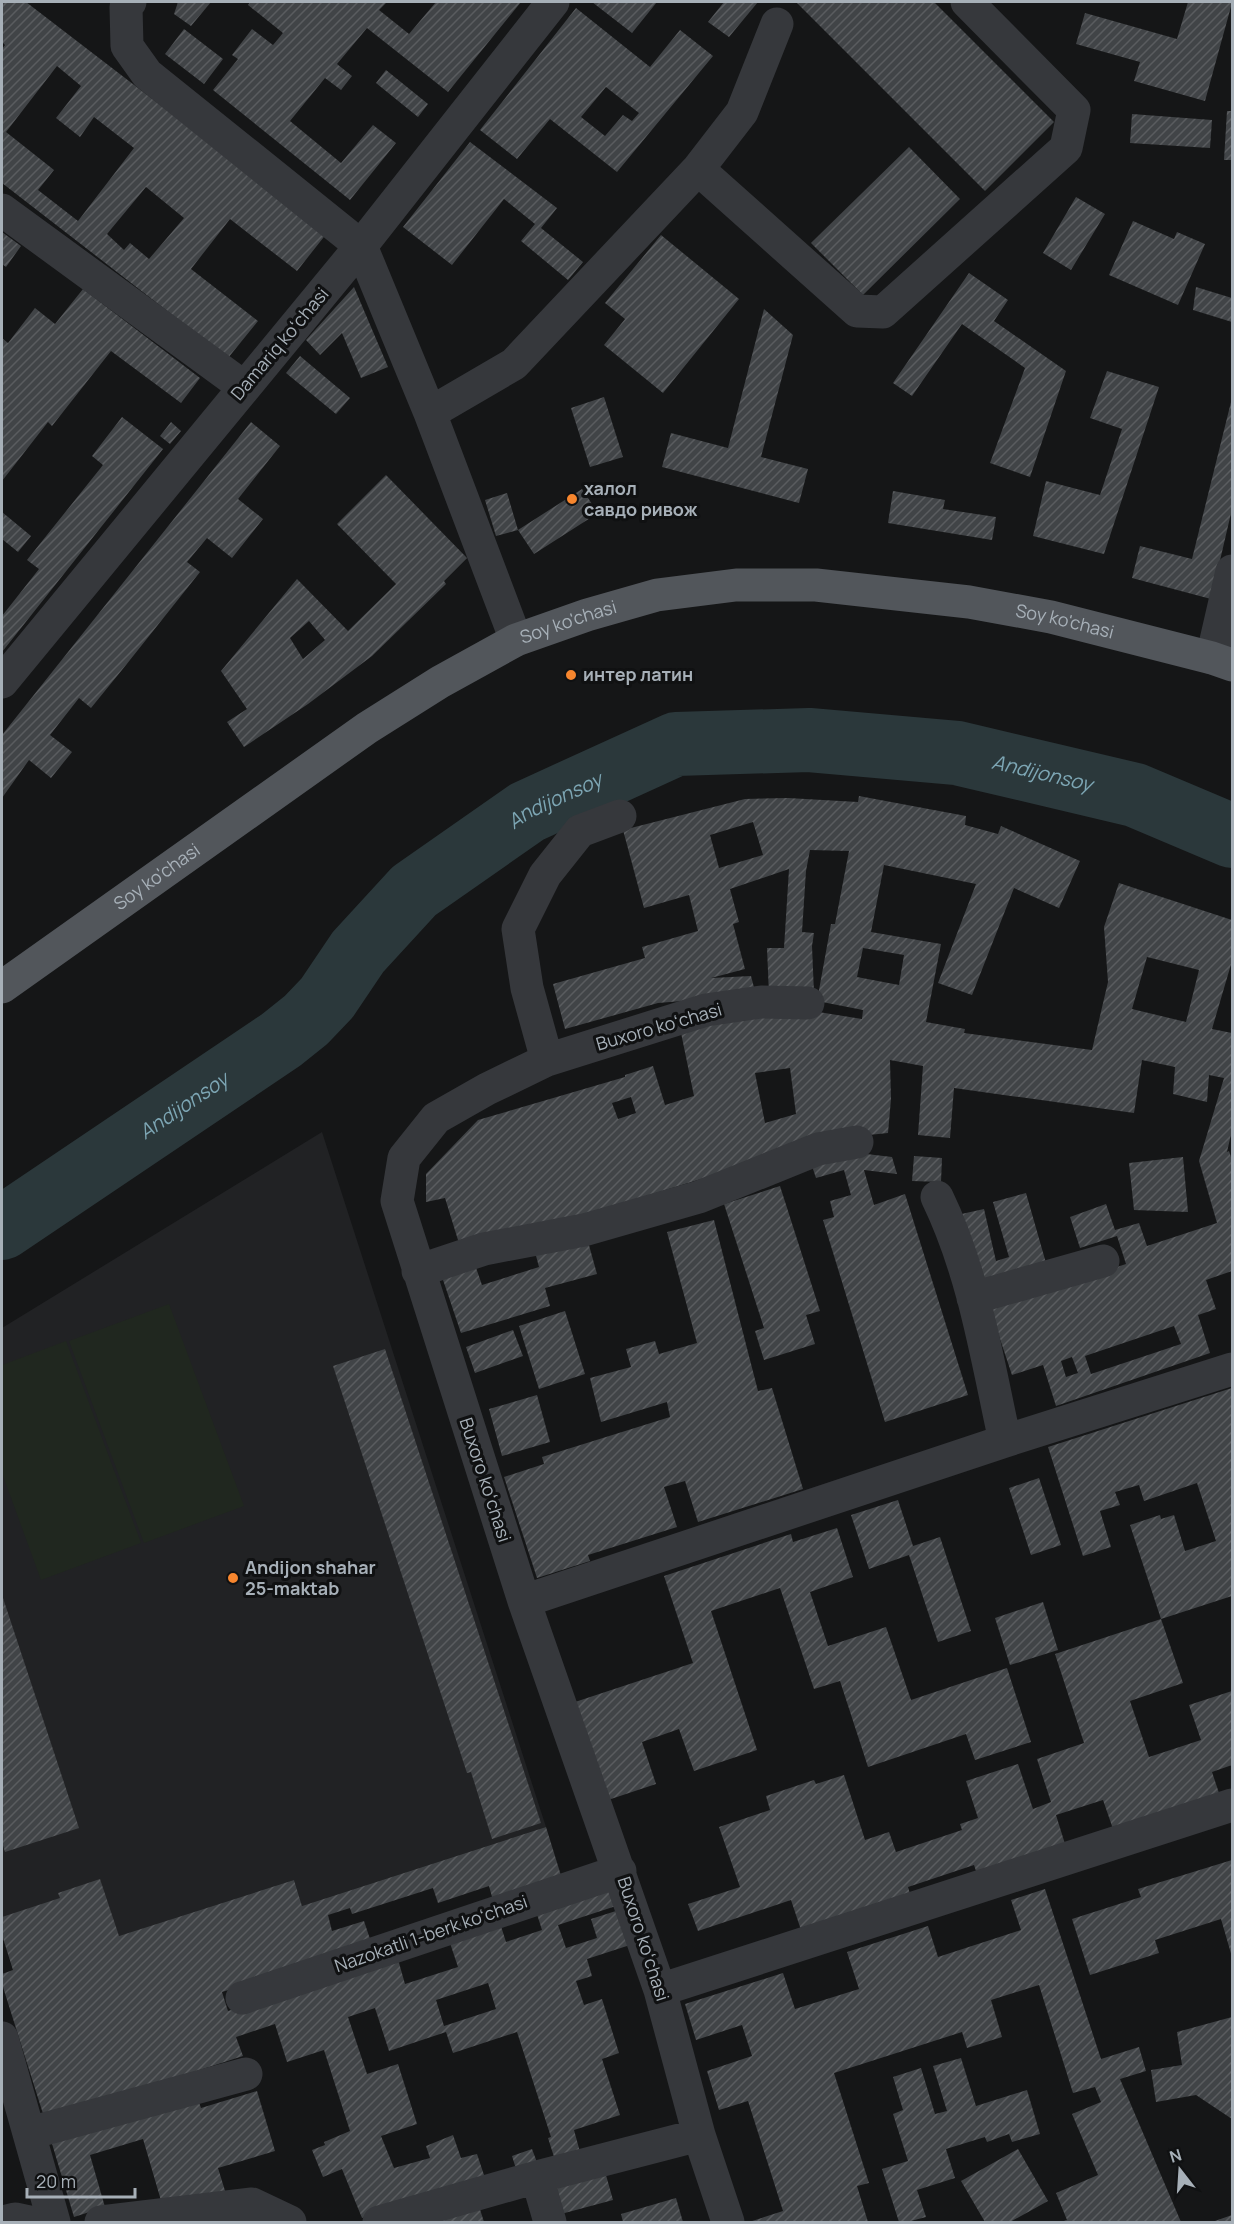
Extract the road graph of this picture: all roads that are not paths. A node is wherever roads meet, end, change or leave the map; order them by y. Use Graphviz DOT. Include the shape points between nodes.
graph roads {
  1 [pos="130,2"];
  2 [pos="553,2"];
  3 [pos="967,2"];
  4 [pos="777,24"];
  5 [pos="698,169"];
  6 [pos="2,210"];
  7 [pos="361,246"];
  8 [pos="244,387"];
  9 [pos="430,413"];
  10 [pos="1233,571"];
  11 [pos="516,640"];
  12 [pos="1222,661"];
  13 [pos="2,682"];
  14 [pos="621,816"];
  15 [pos="2,987"];
  16 [pos="808,1003"];
  17 [pos="547,1060"];
  18 [pos="857,1142"];
  19 [pos="937,1197"];
  20 [pos="1103,1261"];
  21 [pos="418,1271"];
  22 [pos="973,1298"];
  23 [pos="1233,1370"];
  24 [pos="1005,1441"];
  25 [pos="524,1601"];
  26 [pos="1233,1805"];
  27 [pos="620,1871"];
  28 [pos="660,1990"];
  29 [pos="242,1998"];
  30 [pos="2,2038"];
  31 [pos="246,2074"];
  32 [pos="30,2133"];
  33 [pos="699,2135"];
  34 [pos="537,2177"];
  35 [pos="3,2223"];
  36 [pos="29,2223"];
  37 [pos="54,2223"];
  38 [pos="101,2223"];
  39 [pos="290,2223"];
  40 [pos="379,2223"];
  41 [pos="550,2223"];
  42 [pos="728,2223"];
  1 -- 7 [label="street" via="126,7 127,46 147,75"];
  2 -- 7 [label="street, Damariq koʻchasi"];
  3 -- 5 [label="street" via="1074,110 1066,148 883,312 857,311"];
  4 -- 5 [label="street" via="742,112"];
  5 -- 9 [label="street" via="514,364"];
  6 -- 8 [label="street"];
  7 -- 8 [label="street, Damariq koʻchasi"];
  7 -- 9 [label="street"];
  8 -- 13 [label="street, Damariq koʻchasi"];
  9 -- 11 [label="street"];
  10 -- 12 [label="street"];
  11 -- 12 [label="main road, Soy ko'chasi" via="657,595 736,585 816,585 1051,617"];
  11 -- 15 [label="main road, Soy ko'chasi" via="367,728"];
  14 -- 17 [label="street" via="580,831 545,875 518,929 527,988"];
  16 -- 17 [label="street, Buxoro koʻchasi" via="761,1002 706,1010"];
  17 -- 21 [label="street, Buxoro koʻchasi" via="436,1118 404,1158 397,1201"];
  18 -- 21 [label="street" via="818,1149 699,1197 584,1230 484,1249"];
  19 -- 22 [label="street"];
  20 -- 22 [label="street"];
  21 -- 25 [label="street, Buxoro koʻchasi"];
  22 -- 24 [label="street"];
  23 -- 24 [label="street"];
  24 -- 25 [label="street"];
  25 -- 27 [label="street, Buxoro koʻchasi"];
  26 -- 28 [label="street"];
  27 -- 28 [label="street, Buxoro koʻchasi"];
  27 -- 29 [label="street, Nazokatli 1-berk koʻchasi"];
  28 -- 33 [label="street, Buxoro koʻchasi"];
  30 -- 32 [label="street"];
  31 -- 32 [label="street"];
  32 -- 37 [label="street"];
  33 -- 34 [label="street"];
  33 -- 42 [label="street, Buxoro koʻchasi"];
  34 -- 40 [label="street"];
  34 -- 41 [label="street"];
  35 -- 36 [label="street" via="15,2219"];
  38 -- 39 [label="street" via="252,2204"];
}
